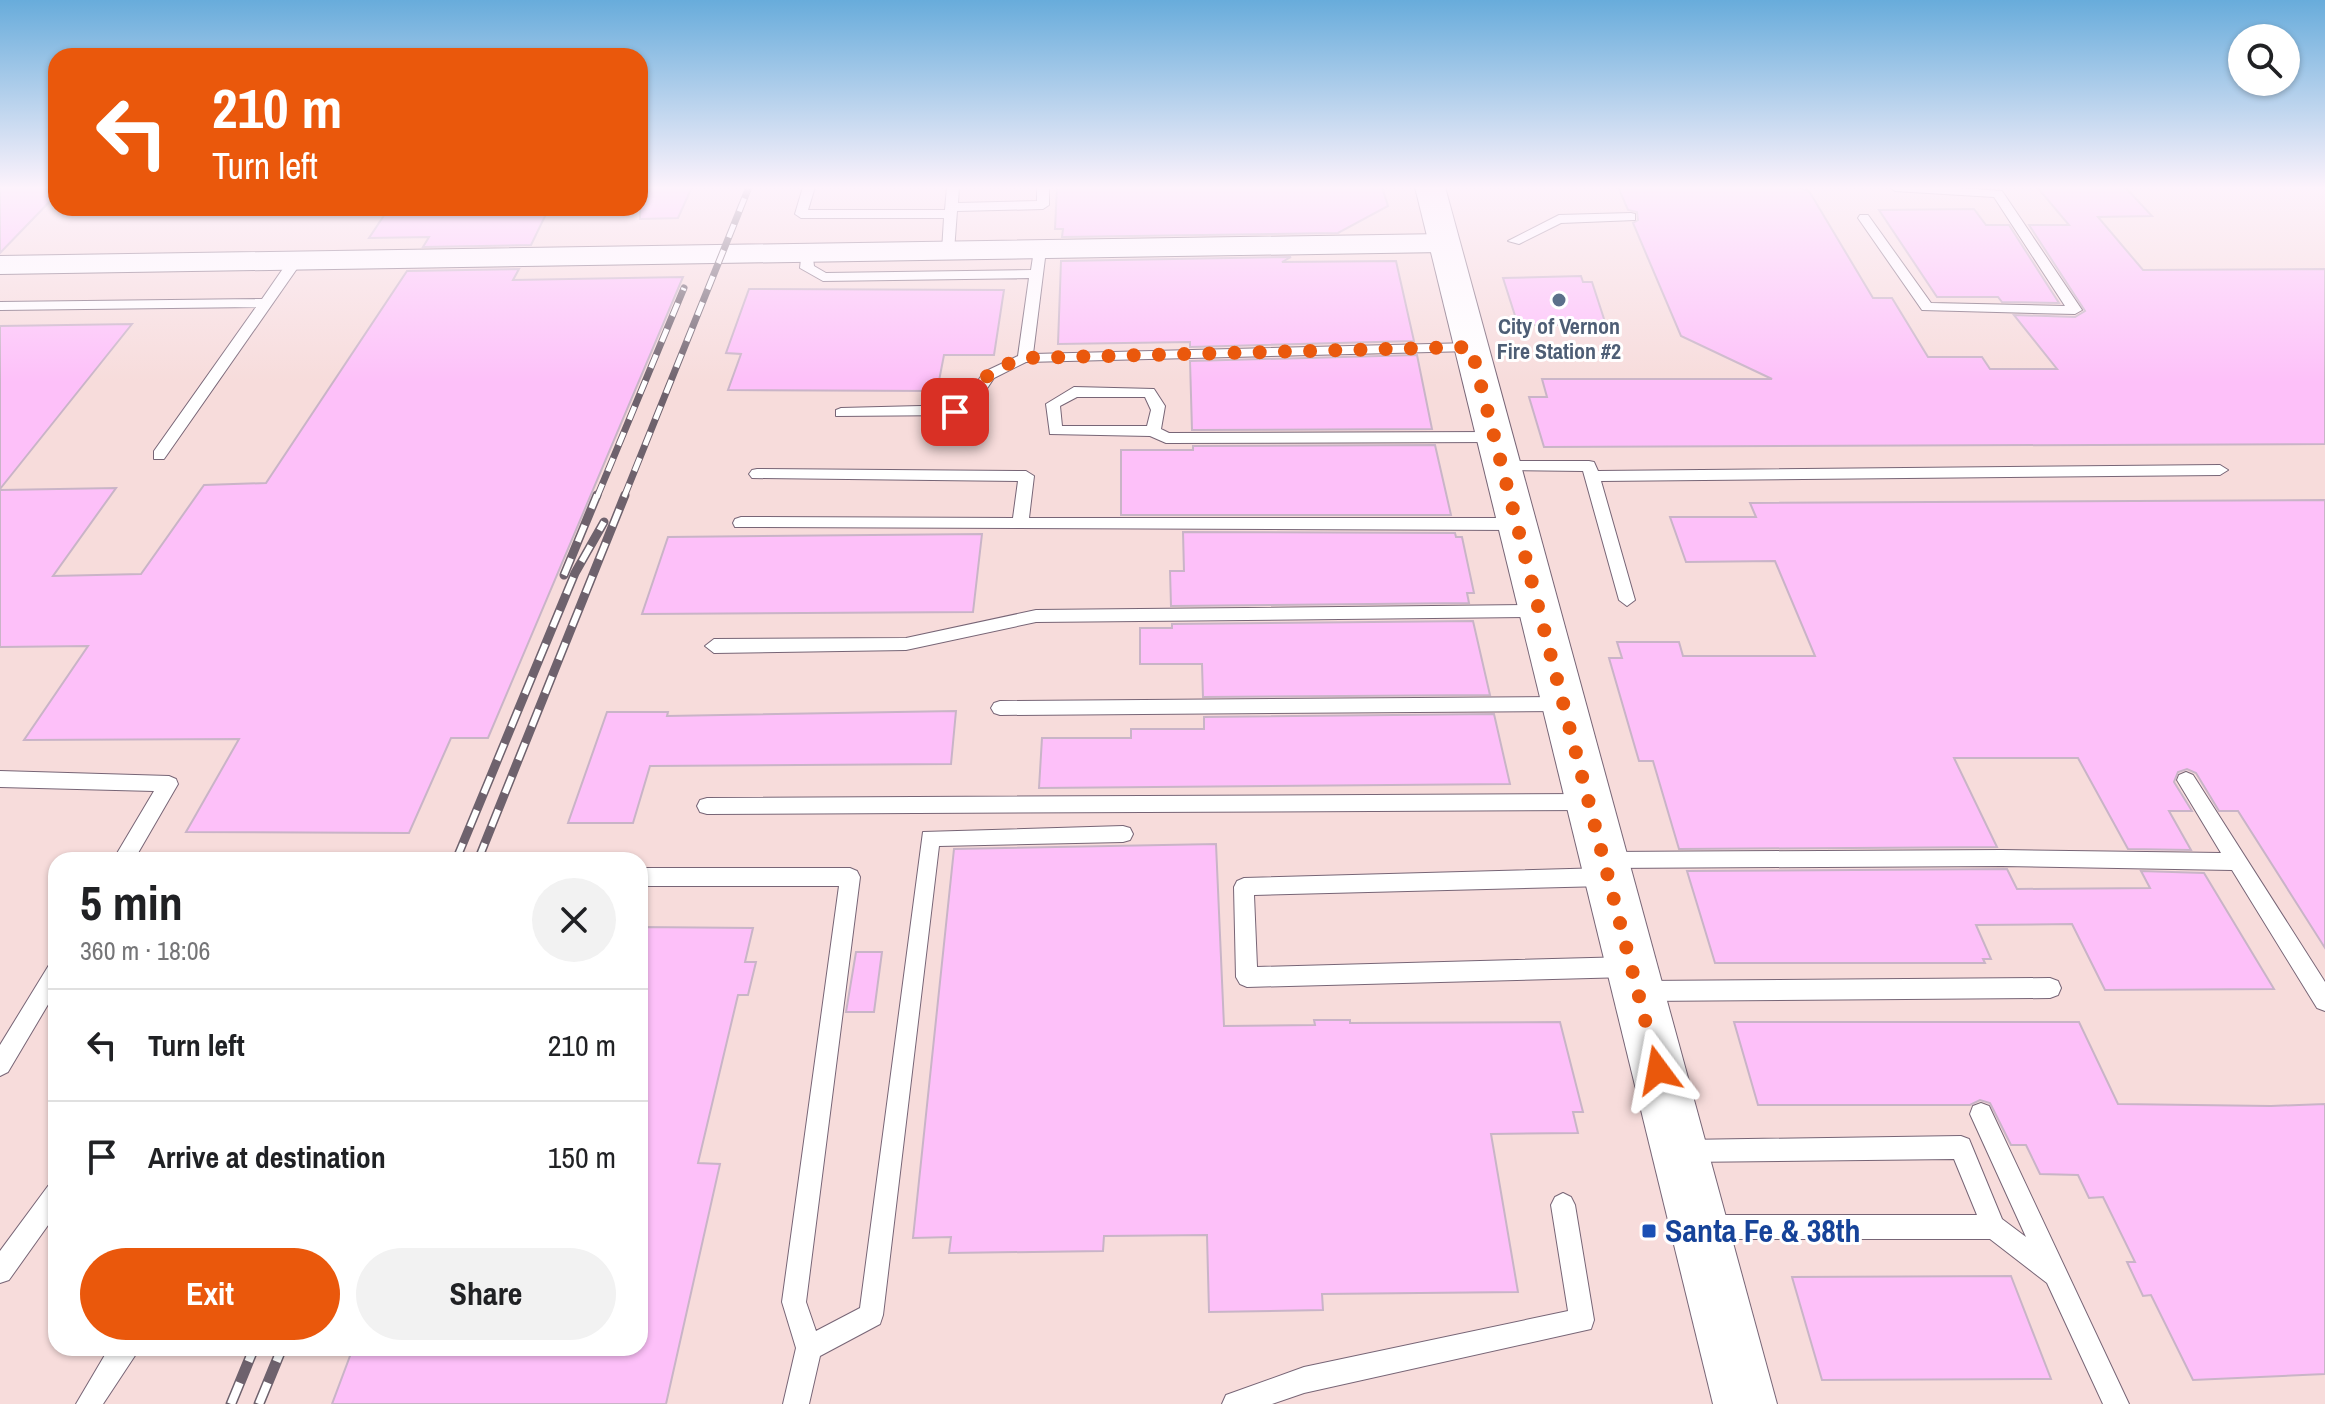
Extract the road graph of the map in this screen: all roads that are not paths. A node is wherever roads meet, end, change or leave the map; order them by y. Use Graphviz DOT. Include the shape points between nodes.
graph roads {
  1 [pos="961,253"];
  2 [pos="1241,253"];
  3 [pos="1446,253"];
  4 [pos="1888,253"];
  5 [pos="2037,253"];
  6 [pos="962,259"];
  7 [pos="296,260"];
  8 [pos="1038,262"];
  9 [pos="0,265"];
  10 [pos="267,303"];
  11 [pos="0,306"];
  12 [pos="1471,347"];
  13 [pos="1025,358"];
  14 [pos="841,413"];
  15 [pos="1153,431"];
  16 [pos="1498,452"];
  17 [pos="159,455"];
  18 [pos="2220,470"];
  19 [pos="757,474"];
  20 [pos="1592,476"];
  21 [pos="1020,522"];
  22 [pos="741,523"];
  23 [pos="1516,524"];
  24 [pos="1627,600"];
  25 [pos="1538,611"];
  26 [pos="714,646"];
  27 [pos="1563,704"];
  28 [pos="1000,708"];
  29 [pos="0,779"];
  30 [pos="2186,780"];
  31 [pos="1588,802"];
  32 [pos="707,806"];
  33 [pos="1123,834"];
  34 [pos="128,852"];
  35 [pos="2238,862"];
  36 [pos="1606,869"];
  37 [pos="648,877"];
  38 [pos="1635,979"];
  39 [pos="48,985"];
  40 [pos="2050,988"];
  41 [pos="2325,1001"];
  42 [pos="0,1065"];
  43 [pos="1981,1114"];
  44 [pos="1677,1151"];
  45 [pos="48,1205"];
  46 [pos="1563,1205"];
  47 [pos="1698,1227"];
  48 [pos="1994,1227"];
  49 [pos="0,1271"];
  50 [pos="2057,1277"];
  51 [pos="809,1348"];
  52 [pos="119,1356"];
  53 [pos="89,1404"];
  54 [pos="796,1404"];
  55 [pos="1235,1404"];
  56 [pos="1745,1404"];
  57 [pos="2116,1404"];
  1 -- 6 [label="lane"];
  2 -- 8 [label="street"];
  3 -- 12 [label="main road"];
  4 -- 5 [label="lane" via="1927,307 2075,310"];
  6 -- 7 [label="street" via="807,253"];
  6 -- 8 [label="street"];
  7 -- 9 [label="street"];
  7 -- 10 [label="lane"];
  8 -- 13 [label="lane"];
  10 -- 11 [label="lane"];
  10 -- 17 [label="lane"];
  12 -- 13 [label="lane"];
  12 -- 16 [label="main road"];
  13 -- 14 [label="lane" via="996,368 982,379 967,408 955,412"];
  15 -- 15 [label="lane" via="1055,431 1053,404 1074,392 1149,392 1160,410"];
  15 -- 16 [label="lane" via="1166,438"];
  16 -- 20 [label="lane" via="1589,466"];
  16 -- 23 [label="main road"];
  18 -- 20 [label="lane"];
  19 -- 21 [label="lane" via="1026,476"];
  20 -- 24 [label="lane"];
  21 -- 22 [label="lane"];
  21 -- 23 [label="lane"];
  23 -- 25 [label="main road"];
  25 -- 26 [label="lane" via="1036,616 906,644"];
  25 -- 27 [label="main road"];
  27 -- 28 [label="lane"];
  27 -- 31 [label="main road"];
  29 -- 34 [label="lane" via="169,784"];
  30 -- 35 [label="lane"];
  31 -- 32 [label="lane"];
  31 -- 36 [label="main road"];
  33 -- 51 [label="lane" via="930,838 871,1315"];
  35 -- 36 [label="lane" via="2016,859"];
  35 -- 41 [label="lane"];
  36 -- 38 [label="main road"];
  36 -- 38 [label="lane" via="1244,887 1247,977"];
  37 -- 51 [label="lane" via="850,877 794,1302"];
  38 -- 40 [label="lane"];
  38 -- 44 [label="main road"];
  39 -- 42 [label="lane"];
  43 -- 50 [label="lane"];
  44 -- 47 [label="main road"];
  44 -- 48 [label="lane" via="1961,1147"];
  45 -- 49 [label="lane"];
  46 -- 55 [label="lane" via="1582,1320 1304,1380"];
  47 -- 48 [label="lane"];
  47 -- 56 [label="main road"];
  48 -- 50 [label="lane"];
  50 -- 57 [label="lane"];
  51 -- 54 [label="lane"];
  52 -- 53 [label="lane"];
}
